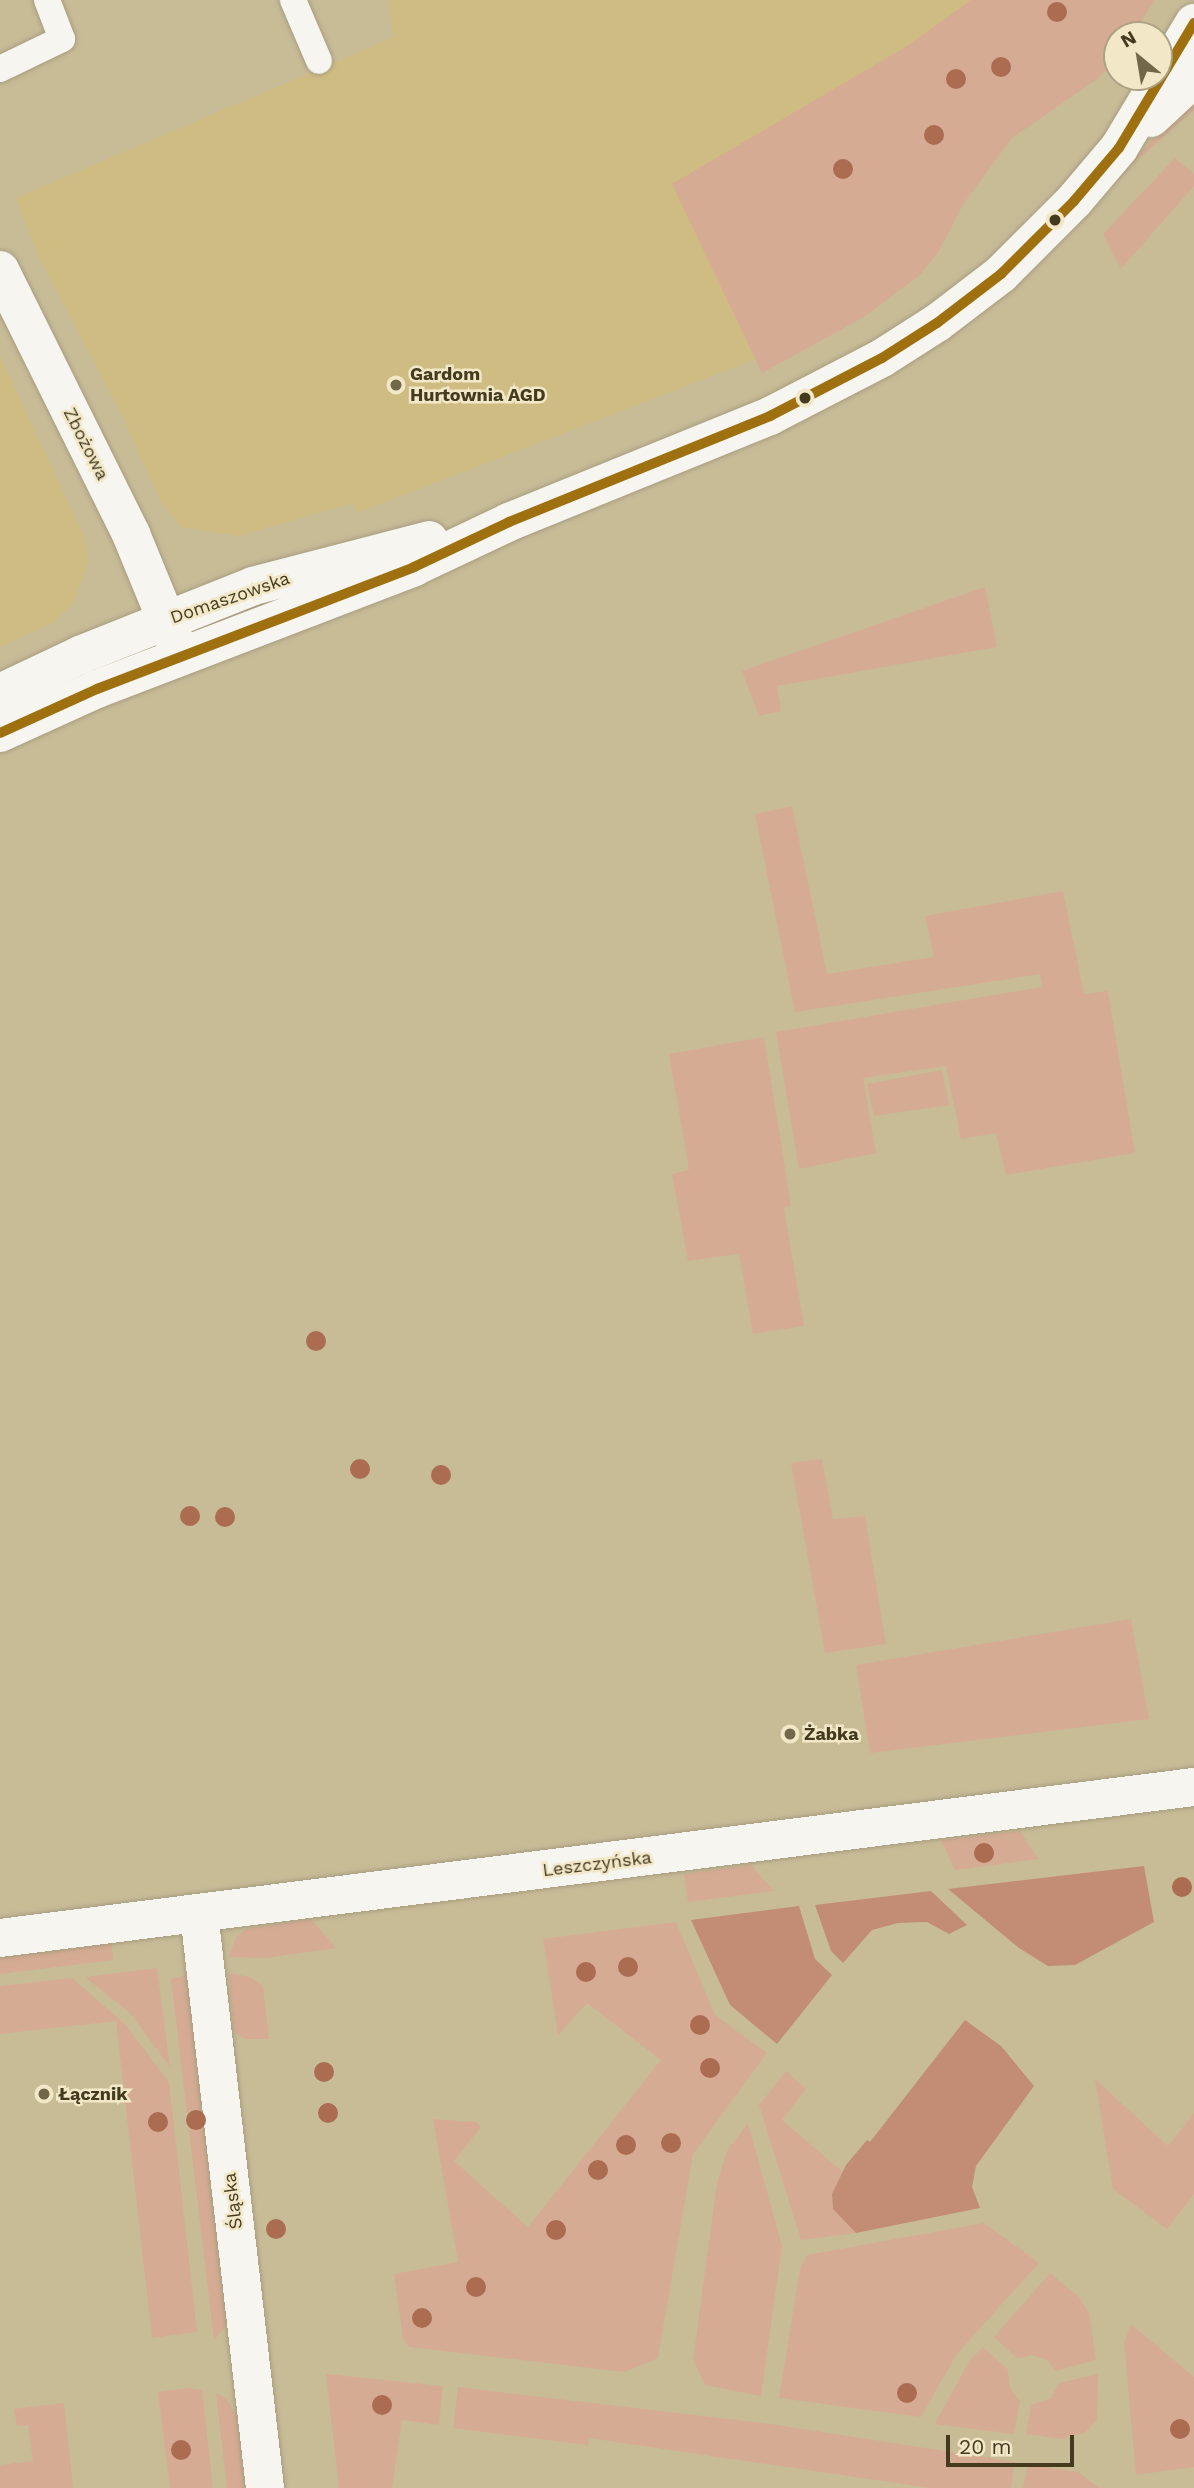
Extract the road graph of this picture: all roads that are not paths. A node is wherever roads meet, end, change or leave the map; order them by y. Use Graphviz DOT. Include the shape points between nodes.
graph roads {
  1 [pos="47,0"];
  2 [pos="293,0"];
  3 [pos="1194,23"];
  4 [pos="319,61"];
  5 [pos="0,69"];
  6 [pos="1194,78"];
  7 [pos="1119,148"];
  8 [pos="0,270"];
  9 [pos="509,522"];
  10 [pos="166,621"];
  11 [pos="181,656"];
  12 [pos="0,693"];
  13 [pos="0,733"];
  14 [pos="1194,1787"];
  15 [pos="199,1913"];
  16 [pos="0,1938"];
  17 [pos="265,2488"];
  1 -- 5 [label="lane" via="62,39"];
  2 -- 4 [label="lane"];
  3 -- 7 [label="street, Domaszowska"];
  6 -- 7 [label="street, Domaszowska"];
  7 -- 9 [label="street, Domaszowska" via="1001,274 882,358 770,416"];
  8 -- 10 [label="street, Zbożowa" via="131,534"];
  9 -- 10 [label="street, Domaszowska" via="253,586"];
  9 -- 11 [label="street, Domaszowska" via="414,567"];
  10 -- 11 [label="street, Zbożowa"];
  10 -- 12 [label="street, Domaszowska"];
  11 -- 13 [label="street, Domaszowska"];
  14 -- 15 [label="street, Leszczyńska"];
  15 -- 16 [label="street, Leszczyńska"];
  15 -- 17 [label="street, Śląska"];
}
